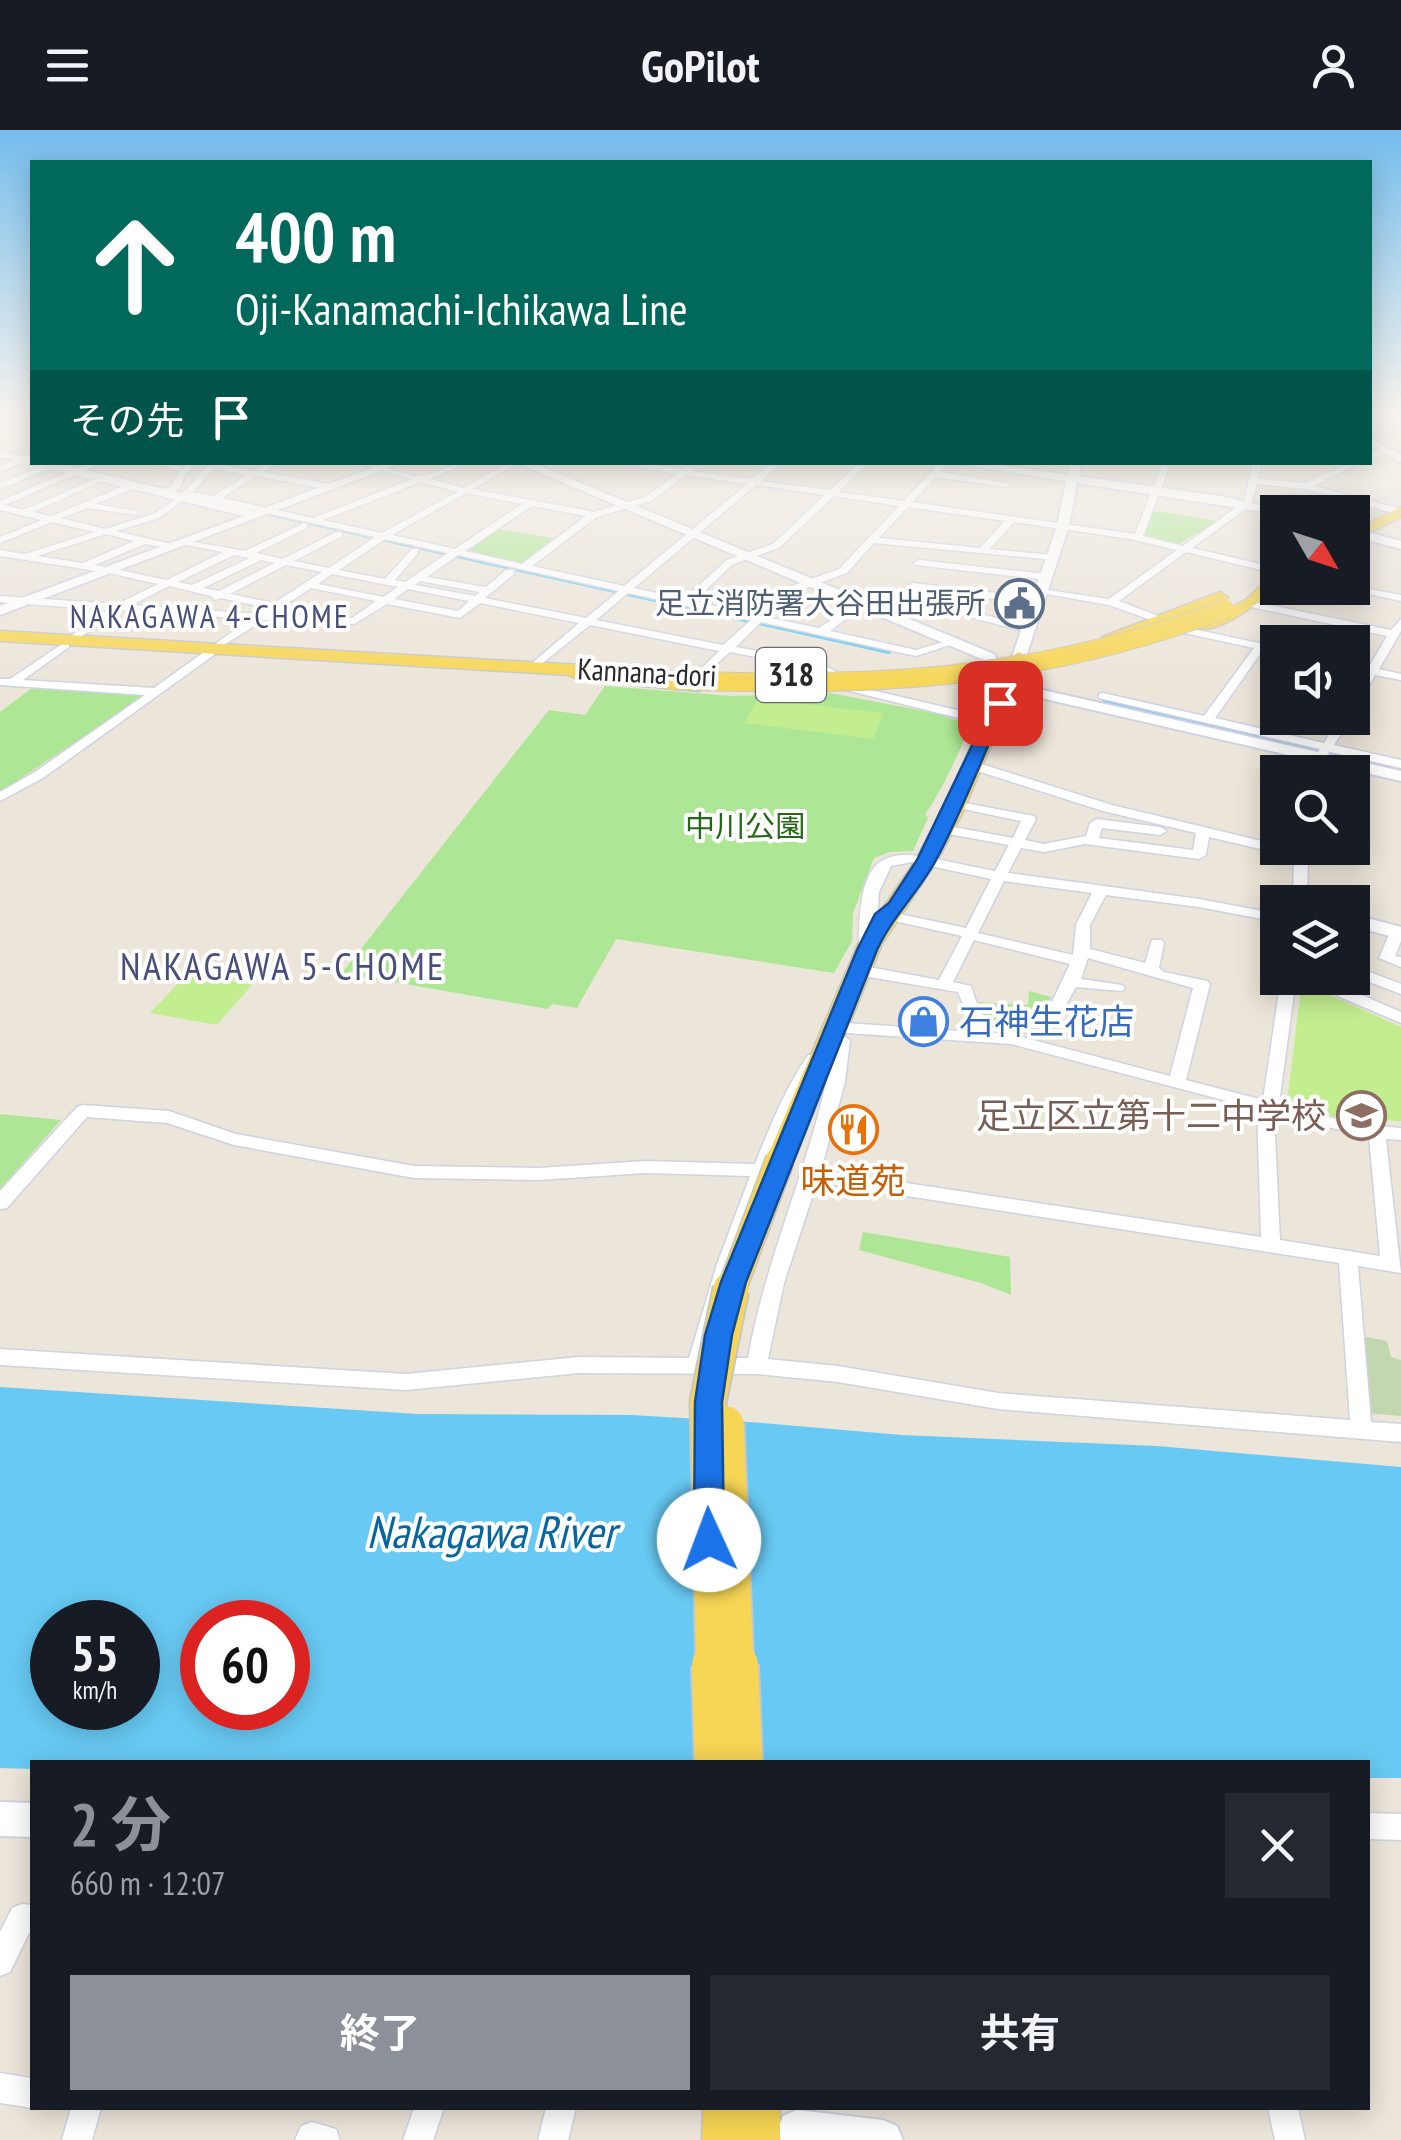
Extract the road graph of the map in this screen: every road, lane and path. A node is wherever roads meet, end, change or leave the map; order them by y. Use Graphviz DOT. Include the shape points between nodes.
graph roads {
  1 [pos="0,505"];
  2 [pos="42,505"];
  3 [pos="171,505"];
  4 [pos="227,505"];
  5 [pos="236,505"];
  6 [pos="284,505"];
  7 [pos="356,505"];
  8 [pos="437,505"];
  9 [pos="529,505"];
  10 [pos="535,505"];
  11 [pos="622,505"];
  12 [pos="629,505"];
  13 [pos="727,505"];
  14 [pos="819,505"];
  15 [pos="905,505"];
  16 [pos="919,505"];
  17 [pos="990,505"];
  18 [pos="1068,505"];
  19 [pos="1150,505"];
  20 [pos="1246,505"];
  21 [pos="1370,505"];
  22 [pos="88,506"];
  23 [pos="625,506"];
  24 [pos="25,512"];
  25 [pos="134,513"];
  26 [pos="262,513"];
  27 [pos="513,514"];
  28 [pos="983,514"];
  29 [pos="1401,514"];
  30 [pos="594,515"];
  31 [pos="59,519"];
  32 [pos="536,519"];
  33 [pos="1012,519"];
  34 [pos="0,522"];
  35 [pos="309,523"];
  36 [pos="1063,526"];
  37 [pos="95,527"];
  38 [pos="31,529"];
  39 [pos="1370,530"];
  40 [pos="111,531"];
  41 [pos="339,534"];
  42 [pos="692,534"];
  43 [pos="61,536"];
  44 [pos="1138,538"];
  45 [pos="378,539"];
  46 [pos="1370,539"];
  47 [pos="0,540"];
  48 [pos="145,540"];
  49 [pos="872,540"];
  50 [pos="178,544"];
  51 [pos="1401,545"];
  52 [pos="863,549"];
  53 [pos="1185,549"];
  54 [pos="980,550"];
  55 [pos="414,551"];
  56 [pos="232,552"];
  57 [pos="921,554"];
  58 [pos="452,555"];
  59 [pos="1,556"];
  60 [pos="251,556"];
  61 [pos="747,556"];
  62 [pos="24,557"];
  63 [pos="1052,558"];
  64 [pos="282,563"];
  65 [pos="83,566"];
  66 [pos="524,567"];
  67 [pos="969,568"];
  68 [pos="1260,568"];
  69 [pos="109,570"];
  70 [pos="510,572"];
  71 [pos="328,573"];
  72 [pos="1046,577"];
  73 [pos="418,578"];
  74 [pos="810,582"];
  75 [pos="166,584"];
  76 [pos="386,584"];
  77 [pos="310,585"];
  78 [pos="914,586"];
  79 [pos="404,588"];
  80 [pos="192,590"];
  81 [pos="1260,591"];
  82 [pos="490,592"];
  83 [pos="1370,592"];
  84 [pos="621,593"];
  85 [pos="218,595"];
  86 [pos="1040,597"];
  87 [pos="1401,598"];
  88 [pos="0,599"];
  89 [pos="910,599"];
  90 [pos="385,600"];
  91 [pos="479,602"];
  92 [pos="1112,602"];
  93 [pos="686,603"];
  94 [pos="860,603"];
  95 [pos="19,604"];
  96 [pos="280,604"];
  97 [pos="1312,605"];
  98 [pos="115,609"];
  99 [pos="0,610"];
  100 [pos="878,611"];
  101 [pos="183,613"];
  102 [pos="367,613"];
  103 [pos="262,616"];
  104 [pos="1162,621"];
  105 [pos="587,622"];
  106 [pos="753,622"];
  107 [pos="1398,628"];
  108 [pos="1028,629"];
  109 [pos="1188,631"];
  110 [pos="821,632"];
  111 [pos="0,638"];
  112 [pos="68,642"];
  113 [pos="954,642"];
  114 [pos="1260,647"];
  115 [pos="726,648"];
  116 [pos="212,651"];
  117 [pos="534,667"];
  118 [pos="930,668"];
  119 [pos="1007,670"];
  120 [pos="1370,670"];
  121 [pos="1373,671"];
  122 [pos="582,673"];
  123 [pos="703,673"];
  124 [pos="834,674"];
  125 [pos="1370,676"];
  126 [pos="1401,677"];
  127 [pos="6,682"];
  128 [pos="850,688"];
  129 [pos="156,692"];
  130 [pos="1103,696"];
  131 [pos="1208,719"];
  132 [pos="991,722"];
  133 [pos="1336,735"];
  134 [pos="1325,752"];
  135 [pos="972,764"];
  136 [pos="1401,764"];
  137 [pos="1401,776"];
  138 [pos="0,797"];
  139 [pos="954,803"];
  140 [pos="1108,808"];
  141 [pos="1097,824"];
  142 [pos="943,829"];
  143 [pos="1202,833"];
  144 [pos="1091,840"];
  145 [pos="1018,844"];
  146 [pos="926,860"];
  147 [pos="1002,876"];
  148 [pos="1300,885"];
  149 [pos="1101,890"];
  150 [pos="895,912"];
  151 [pos="1260,915"];
  152 [pos="1370,925"];
  153 [pos="1399,932"];
  154 [pos="970,935"];
  155 [pos="1156,942"];
  156 [pos="1080,956"];
  157 [pos="868,961"];
  158 [pos="1401,962"];
  159 [pos="1150,969"];
  160 [pos="1370,977"];
  161 [pos="1072,982"];
  162 [pos="944,984"];
  163 [pos="1116,988"];
  164 [pos="1401,989"];
  165 [pos="1286,995"];
  166 [pos="1348,995"];
  167 [pos="1401,1018"];
  168 [pos="839,1036"];
  169 [pos="992,1038"];
  170 [pos="1177,1083"];
  171 [pos="1267,1108"];
  172 [pos="1377,1134"];
  173 [pos="1401,1134"];
  174 [pos="787,1167"];
  175 [pos="0,1203"];
  176 [pos="1271,1245"];
  177 [pos="1348,1257"];
  178 [pos="1396,1265"];
  179 [pos="0,1357"];
  180 [pos="697,1366"];
  181 [pos="757,1366"];
  182 [pos="1361,1429"];
  183 [pos="1401,1433"];
  184 [pos="717,1760"];
  185 [pos="740,1760"];
  186 [pos="0,1819"];
  187 [pos="30,1820"];
  188 [pos="1370,1826"];
  189 [pos="1401,1827"];
  190 [pos="30,1920"];
  191 [pos="0,1962"];
  192 [pos="0,2088"];
  193 [pos="30,2092"];
  194 [pos="85,2110"];
  195 [pos="428,2110"];
  196 [pos="560,2110"];
  197 [pos="1283,2110"];
  198 [pos="750,2122"];
  199 [pos="77,2140"];
  200 [pos="310,2140"];
  201 [pos="326,2140"];
  202 [pos="418,2140"];
  203 [pos="552,2140"];
  204 [pos="883,2140"];
  205 [pos="1290,2140"];
  1 -- 24 [label="street"];
  2 -- 24 [label="street"];
  3 -- 40 [label="street"];
  4 -- 26 [label="street"];
  5 -- 26 [label="street"];
  6 -- 26 [label="street"];
  7 -- 35 [label="street"];
  8 -- 45 [label="street"];
  9 -- 27 [label="street"];
  10 -- 30 [label="street"];
  11 -- 23 [label="street"];
  12 -- 23 [label="street"];
  13 -- 42 [label="street"];
  14 -- 61 [label="street" via="776,546"];
  15 -- 49 [label="street"];
  16 -- 28 [label="street"];
  17 -- 28 [label="street"];
  18 -- 36 [label="street"];
  19 -- 44 [label="street"];
  20 -- 53 [label="street"];
  21 -- 29 [label="street"];
  22 -- 25 [label="street"];
  22 -- 31 [label="street"];
  23 -- 30 [label="street"];
  23 -- 42 [label="street"];
  24 -- 31 [label="street"];
  26 -- 35 [label="street"];
  26 -- 50 [label="street"];
  27 -- 32 [label="street"];
  27 -- 58 [label="street"];
  28 -- 33 [label="street"];
  28 -- 36 [label="street"];
  29 -- 39 [label="main road"];
  30 -- 66 [label="street"];
  31 -- 37 [label="street"];
  31 -- 38 [label="street"];
  33 -- 36 [label="street"];
  33 -- 54 [label="street"];
  34 -- 38 [label="street"];
  35 -- 41 [label="street"];
  35 -- 45 [label="street"];
  35 -- 60 [label="street"];
  36 -- 44 [label="street"];
  36 -- 63 [label="street"];
  37 -- 40 [label="street"];
  37 -- 43 [label="street"];
  38 -- 43 [label="street"];
  38 -- 47 [label="street"];
  40 -- 48 [label="street"];
  40 -- 62 [label="street"];
  41 -- 45 [label="street"];
  41 -- 64 [label="street"];
  42 -- 61 [label="street"];
  42 -- 84 [label="street"];
  43 -- 59 [label="street"];
  44 -- 53 [label="street"];
  45 -- 55 [label="street"];
  45 -- 58 [label="street"];
  45 -- 71 [label="street"];
  46 -- 51 [label="street"];
  48 -- 50 [label="street"];
  48 -- 65 [label="street"];
  49 -- 52 [label="street"];
  49 -- 57 [label="street"];
  50 -- 56 [label="street"];
  50 -- 69 [label="street"];
  52 -- 57 [label="street"];
  52 -- 74 [label="street" via="843,570"];
  53 -- 68 [label="street"];
  53 -- 92 [label="street"];
  54 -- 57 [label="street"];
  54 -- 63 [label="street"];
  54 -- 67 [label="street"];
  55 -- 58 [label="street"];
  55 -- 76 [label="street"];
  56 -- 60 [label="street"];
  56 -- 75 [label="street"];
  57 -- 67 [label="street"];
  57 -- 78 [label="street"];
  58 -- 66 [label="street"];
  58 -- 70 [label="street"];
  58 -- 73 [label="street"];
  59 -- 62 [label="street"];
  60 -- 64 [label="street"];
  60 -- 80 [label="street"];
  61 -- 74 [label="street"];
  61 -- 93 [label="street" via="730,562"];
  62 -- 65 [label="street"];
  63 -- 72 [label="street"];
  64 -- 71 [label="street"];
  64 -- 85 [label="street"];
  65 -- 69 [label="street"];
  66 -- 84 [label="street"];
  67 -- 72 [label="street"];
  69 -- 75 [label="street"];
  69 -- 95 [label="street"];
  70 -- 82 [label="street"];
  70 -- 84 [label="street"];
  71 -- 76 [label="street"];
  71 -- 77 [label="street"];
  72 -- 86 [label="street"];
  73 -- 79 [label="street"];
  73 -- 82 [label="street"];
  74 -- 94 [label="street"];
  74 -- 106 [label="street" via="785,592"];
  75 -- 80 [label="street"];
  75 -- 98 [label="street"];
  76 -- 79 [label="street"];
  77 -- 90 [label="street"];
  77 -- 96 [label="street"];
  78 -- 86 [label="street"];
  78 -- 89 [label="street"];
  79 -- 90 [label="street"];
  79 -- 91 [label="street"];
  80 -- 85 [label="street"];
  81 -- 104 [label="main road, 318"];
  81 -- 109 [label="main road, 318"];
  81 -- 122 [label="main road, Kannana-dori / 318, bridge" via="1126,645 966,674 810,684"];
  82 -- 91 [label="street"];
  83 -- 87 [label="street"];
  84 -- 93 [label="street"];
  84 -- 105 [label="street"];
  84 -- 106 [label="street"];
  85 -- 96 [label="street"];
  85 -- 101 [label="street"];
  86 -- 92 [label="street"];
  86 -- 108 [label="street"];
  88 -- 95 [label="street"];
  89 -- 100 [label="street"];
  89 -- 108 [label="street"];
  90 -- 91 [label="street" via="460,616"];
  90 -- 102 [label="street"];
  91 -- 105 [label="street"];
  92 -- 104 [label="street"];
  93 -- 106 [label="street"];
  94 -- 100 [label="street"];
  94 -- 110 [label="street"];
  95 -- 98 [label="street"];
  95 -- 99 [label="street"];
  96 -- 102 [label="street"];
  96 -- 103 [label="street"];
  97 -- 107 [label="street"];
  98 -- 101 [label="street"];
  98 -- 112 [label="street"];
  100 -- 113 [label="street"];
  101 -- 103 [label="street"];
  102 -- 103 [label="street" via="354,621"];
  103 -- 116 [label="street"];
  104 -- 119 [label="main road, 318"];
  105 -- 115 [label="street"];
  105 -- 117 [label="street"];
  106 -- 110 [label="street"];
  106 -- 115 [label="street"];
  106 -- 118 [label="street"];
  107 -- 121 [label="street"];
  108 -- 119 [label="street"];
  109 -- 114 [label="street"];
  109 -- 119 [label="main road, 318" via="1106,655"];
  110 -- 113 [label="street" via="921,654"];
  111 -- 112 [label="main road, Kannana-dori / 318"];
  112 -- 116 [label="main road, Kannana-dori / 318"];
  112 -- 127 [label="street"];
  113 -- 119 [label="street"];
  114 -- 131 [label="street"];
  115 -- 123 [label="street"];
  115 -- 124 [label="street"];
  116 -- 117 [label="main road, Kannana-dori / 318"];
  116 -- 122 [label="main road, Kannana-dori / 318"];
  116 -- 129 [label="street"];
  117 -- 122 [label="main road, Kannana-dori / 318"];
  118 -- 119 [label="main road, 318"];
  118 -- 124 [label="main road, 318"];
  119 -- 128 [label="main road, 318"];
  119 -- 132 [label="main road"];
  119 -- 134 [label="street"];
  120 -- 121 [label="street"];
  121 -- 125 [label="street"];
  121 -- 126 [label="street"];
  122 -- 123 [label="main road, 318"];
  122 -- 128 [label="main road, 318" via="731,688"];
  123 -- 124 [label="main road, 318"];
  127 -- 129 [label="street"];
  128 -- 132 [label="street"];
  129 -- 138 [label="street"];
  130 -- 131 [label="street"];
  131 -- 134 [label="street"];
  132 -- 135 [label="main road"];
  133 -- 134 [label="street"];
  134 -- 136 [label="street"];
  134 -- 137 [label="street"];
  135 -- 139 [label="main road"];
  135 -- 140 [label="street"];
  139 -- 142 [label="main road"];
  139 -- 145 [label="street" via="1029,819"];
  140 -- 141 [label="street"];
  140 -- 143 [label="street"];
  141 -- 143 [label="street"];
  141 -- 144 [label="street"];
  142 -- 145 [label="street"];
  142 -- 146 [label="main road"];
  143 -- 144 [label="street" via="1199,855"];
  143 -- 148 [label="street" via="1301,855"];
  144 -- 145 [label="street" via="1044,848"];
  145 -- 147 [label="street"];
  146 -- 147 [label="street"];
  146 -- 150 [label="main road"];
  146 -- 157 [label="street" via="894,860 882,868 866,916"];
  147 -- 149 [label="street"];
  147 -- 154 [label="street"];
  149 -- 151 [label="street"];
  149 -- 156 [label="street" via="1084,925"];
  150 -- 154 [label="street"];
  150 -- 157 [label="main road"];
  152 -- 153 [label="street"];
  153 -- 158 [label="street" via="1387,958"];
  154 -- 156 [label="street"];
  154 -- 162 [label="street"];
  155 -- 159 [label="street"];
  156 -- 159 [label="street"];
  156 -- 161 [label="street"];
  157 -- 162 [label="street"];
  157 -- 168 [label="main road"];
  159 -- 170 [label="street" via="1202,984"];
  160 -- 164 [label="street"];
  161 -- 163 [label="street"];
  161 -- 169 [label="street" via="1046,1018"];
  162 -- 169 [label="street" via="966,988 965,1002"];
  165 -- 171 [label="street"];
  166 -- 167 [label="street"];
  168 -- 169 [label="street"];
  168 -- 174 [label="main road"];
  169 -- 170 [label="street"];
  170 -- 171 [label="street"];
  171 -- 172 [label="street"];
  171 -- 176 [label="street"];
  172 -- 173 [label="street"];
  172 -- 178 [label="street"];
  174 -- 175 [label="street" via="414,1172 234,1139 169,1117 83,1111"];
  174 -- 176 [label="street"];
  174 -- 180 [label="street" via="715,1289"];
  174 -- 181 [label="street"];
  174 -- 184 [label="main road, bridge" via="733,1282 708,1402"];
  174 -- 185 [label="main road, bridge" via="735,1336 726,1397"];
  176 -- 177 [label="street"];
  177 -- 178 [label="street"];
  177 -- 182 [label="street"];
  179 -- 180 [label="street" via="406,1382 579,1365"];
  180 -- 181 [label="street"];
  181 -- 182 [label="street" via="998,1401"];
  182 -- 183 [label="street"];
  186 -- 187 [label="street"];
  188 -- 189 [label="street"];
  190 -- 191 [label="street" via="22,1918"];
  192 -- 193 [label="street"];
  194 -- 199 [label="street"];
  195 -- 202 [label="street"];
  196 -- 203 [label="street"];
  197 -- 205 [label="street"];
  198 -- 204 [label="street"];
  200 -- 201 [label="street"];
}
